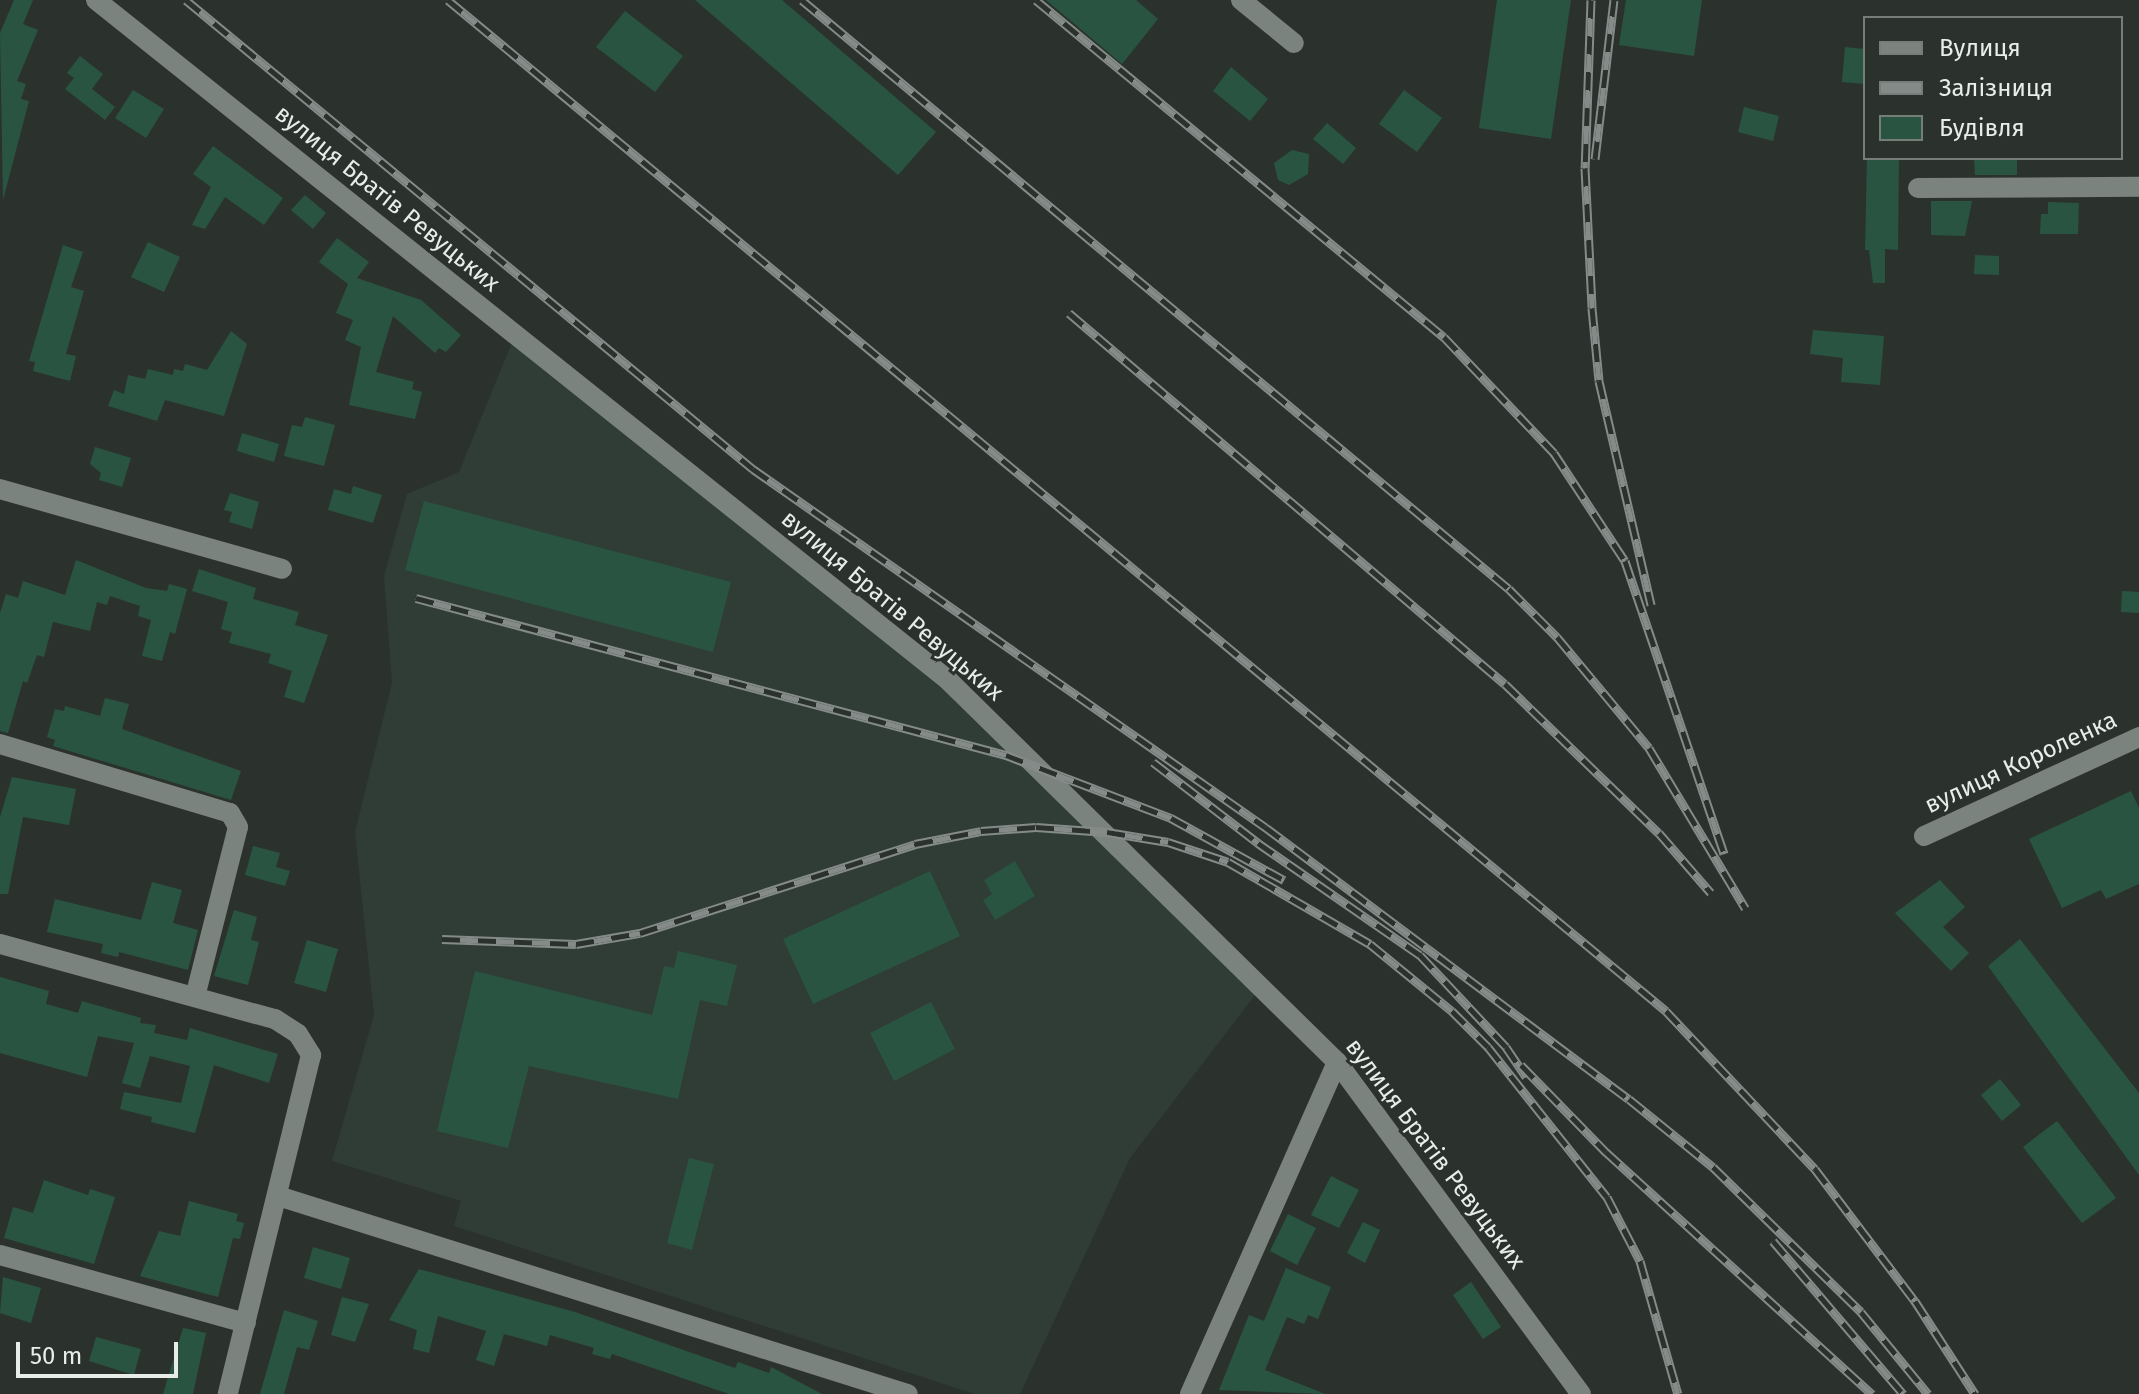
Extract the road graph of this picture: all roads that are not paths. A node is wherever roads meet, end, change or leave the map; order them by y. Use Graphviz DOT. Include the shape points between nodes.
graph roads {
  1 [pos="96,0"];
  2 [pos="1241,0"];
  3 [pos="1294,43"];
  4 [pos="2139,187"];
  5 [pos="1918,188"];
  6 [pos="0,489"];
  7 [pos="282,569"];
  8 [pos="2139,737"];
  9 [pos="0,744"];
  10 [pos="1924,836"];
  11 [pos="0,944"];
  12 [pos="195,997"];
  13 [pos="1337,1062"];
  14 [pos="278,1196"];
  15 [pos="0,1255"];
  16 [pos="246,1323"];
  17 [pos="228,1394"];
  18 [pos="908,1394"];
  19 [pos="1190,1394"];
  20 [pos="1581,1394"];
  1 -- 13 [label="street, вулиця Братів Ревуцьких" via="948,680"];
  2 -- 3 [label="street"];
  4 -- 5 [label="street"];
  6 -- 7 [label="street"];
  8 -- 10 [label="street, вулиця Короленка"];
  9 -- 12 [label="street" via="230,813 238,827"];
  11 -- 12 [label="street"];
  12 -- 14 [label="street" via="275,1019 298,1034 311,1055"];
  13 -- 19 [label="street"];
  13 -- 20 [label="street, вулиця Братів Ревуцьких"];
  14 -- 16 [label="street"];
  14 -- 18 [label="street"];
  15 -- 16 [label="street"];
  16 -- 17 [label="street"];
}
